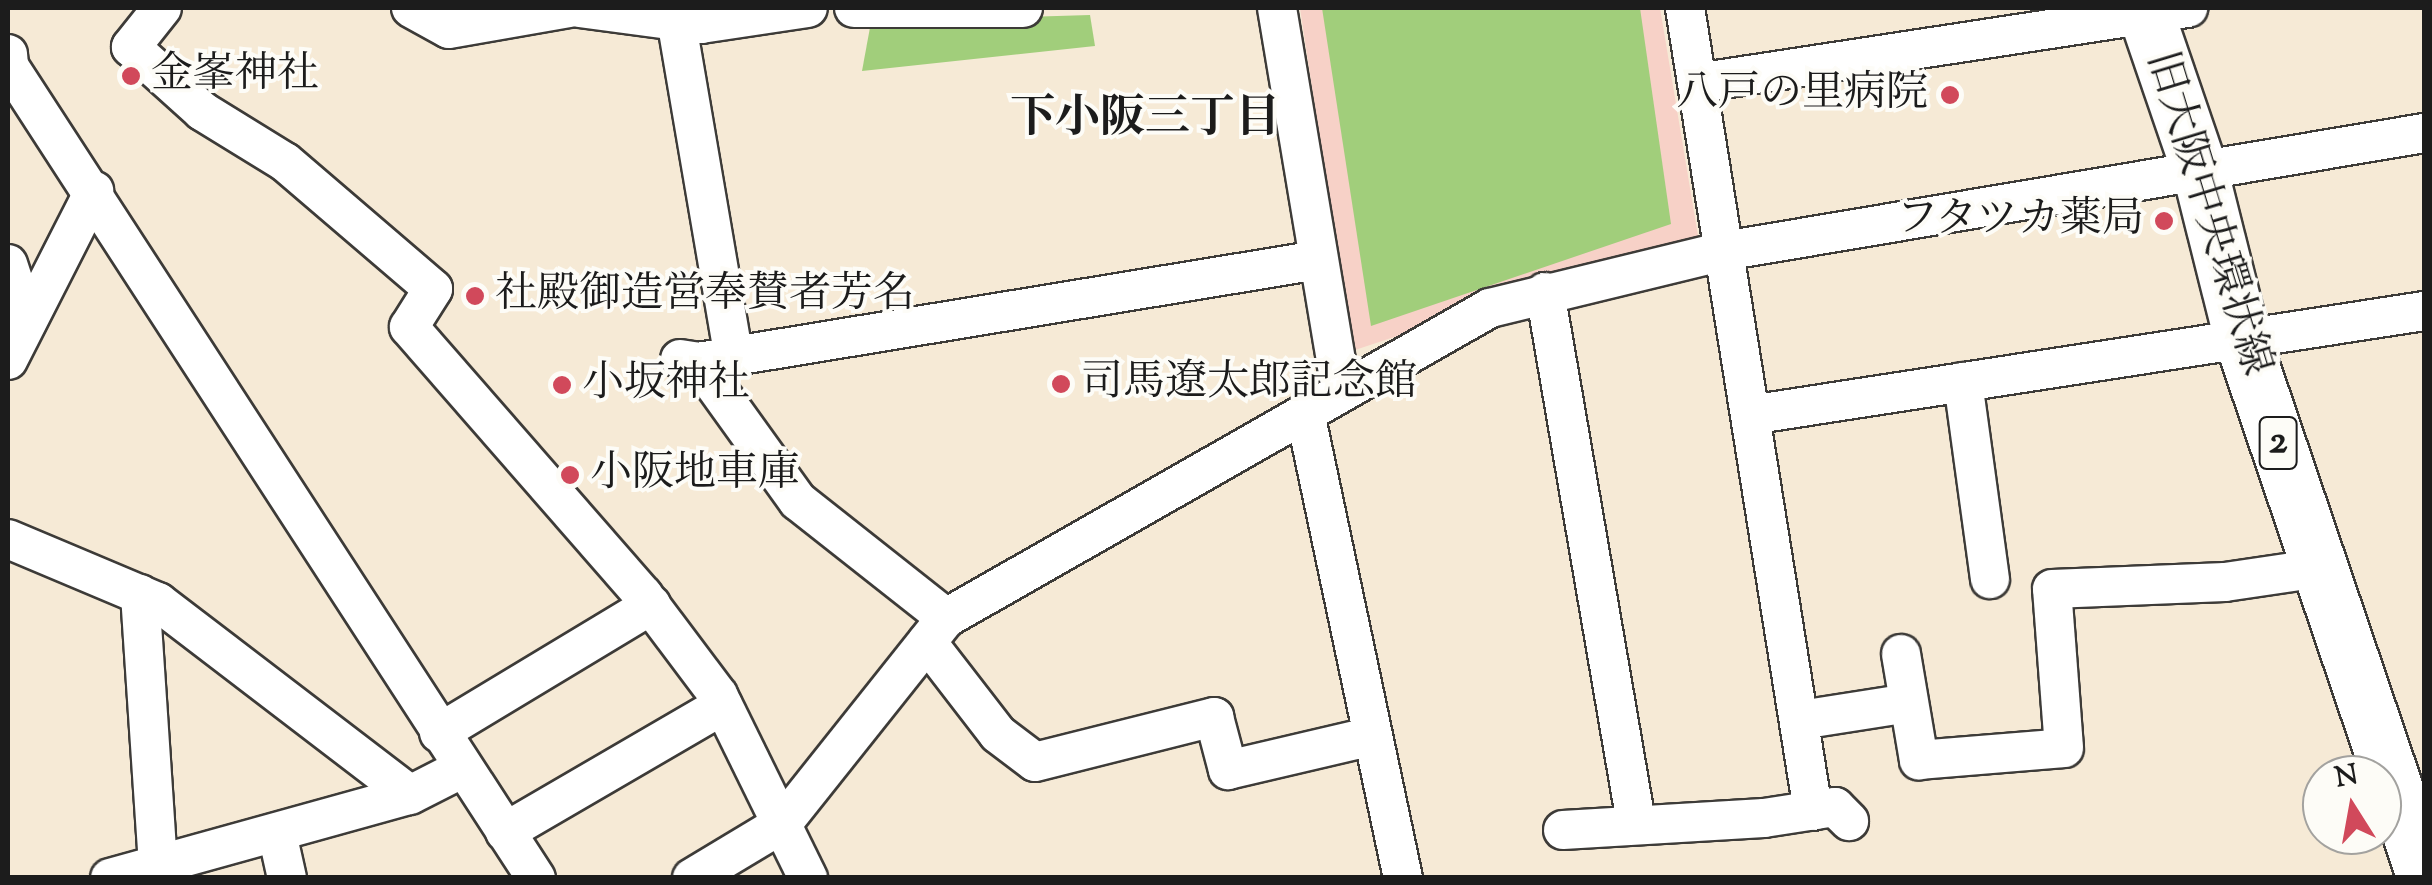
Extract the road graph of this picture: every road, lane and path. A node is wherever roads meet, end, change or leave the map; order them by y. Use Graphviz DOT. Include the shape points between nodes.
graph roads {
  1 [pos="162,8"];
  2 [pos="411,8"];
  3 [pos="569,8"];
  4 [pos="579,8"];
  5 [pos="808,8"];
  6 [pos="854,8"];
  7 [pos="1277,8"];
  8 [pos="1685,8"];
  9 [pos="999,9"];
  10 [pos="2159,10"];
  11 [pos="676,19"];
  12 [pos="8,54"];
  13 [pos="1697,83"];
  14 [pos="2424,133"];
  15 [pos="2200,172"];
  16 [pos="94,191"];
  17 [pos="1724,250"];
  18 [pos="1318,260"];
  19 [pos="8,264"];
  20 [pos="1546,292"];
  21 [pos="2424,311"];
  22 [pos="27,322"];
  23 [pos="2242,339"];
  24 [pos="702,359"];
  25 [pos="8,360"];
  26 [pos="1964,382"];
  27 [pos="1341,390"];
  28 [pos="1305,413"];
  29 [pos="1750,414"];
  30 [pos="8,540"];
  31 [pos="2320,568"];
  32 [pos="1990,579"];
  33 [pos="140,594"];
  34 [pos="651,604"];
  35 [pos="937,630"];
  36 [pos="1901,654"];
  37 [pos="1908,703"];
  38 [pos="724,705"];
  39 [pos="1800,720"];
  40 [pos="438,734"];
  41 [pos="1369,736"];
  42 [pos="461,769"];
  43 [pos="410,795"];
  44 [pos="1812,811"];
  45 [pos="1849,821"];
  46 [pos="1636,822"];
  47 [pos="782,824"];
  48 [pos="1563,830"];
  49 [pos="505,832"];
  50 [pos="277,833"];
  51 [pos="158,867"];
  52 [pos="2424,875"];
  53 [pos="110,878"];
  54 [pos="287,878"];
  55 [pos="536,878"];
  56 [pos="692,878"];
  57 [pos="808,878"];
  58 [pos="1402,878"];
  1 -- 34 [label="street" via="132,48 202,112 285,162 433,289 409,327"];
  2 -- 3 [label="street" via="449,29"];
  4 -- 11 [label="street"];
  5 -- 11 [label="street" via="701,24"];
  6 -- 9 [label="street"];
  7 -- 18 [label="street"];
  8 -- 13 [label="street"];
  10 -- 13 [label="street"];
  10 -- 15 [label="main road, 旧大阪中央環状線 / 2"];
  11 -- 24 [label="street"];
  12 -- 16 [label="street"];
  13 -- 17 [label="street"];
  14 -- 15 [label="street"];
  15 -- 17 [label="street"];
  15 -- 23 [label="main road, 旧大阪中央環状線 / 2"];
  16 -- 22 [label="street"];
  16 -- 40 [label="street"];
  17 -- 20 [label="street"];
  17 -- 29 [label="street"];
  18 -- 24 [label="street"];
  18 -- 27 [label="street"];
  19 -- 22 [label="street"];
  20 -- 27 [label="street" via="1445,328"];
  20 -- 46 [label="street"];
  21 -- 23 [label="street"];
  22 -- 25 [label="street"];
  23 -- 26 [label="street"];
  23 -- 31 [label="main road, 旧大阪中央環状線 / 2"];
  24 -- 35 [label="street" via="798,500"];
  26 -- 29 [label="street"];
  26 -- 32 [label="street"];
  27 -- 28 [label="street"];
  28 -- 35 [label="street"];
  28 -- 41 [label="street"];
  29 -- 39 [label="street"];
  30 -- 33 [label="street"];
  31 -- 37 [label="street" via="2225,582 2052,589 2064,748 1919,760"];
  31 -- 52 [label="main road, 旧大阪中央環状線 / 2"];
  33 -- 43 [label="street"];
  33 -- 51 [label="street"];
  34 -- 38 [label="street"];
  34 -- 40 [label="street"];
  35 -- 41 [label="street" via="998,734 1035,762 1214,716 1228,770"];
  35 -- 47 [label="street"];
  36 -- 37 [label="street"];
  37 -- 39 [label="street"];
  38 -- 47 [label="street"];
  38 -- 49 [label="street"];
  39 -- 44 [label="street"];
  40 -- 42 [label="street"];
  41 -- 58 [label="street"];
  42 -- 43 [label="street"];
  42 -- 49 [label="street"];
  43 -- 50 [label="street"];
  44 -- 45 [label="street" via="1836,807"];
  44 -- 46 [label="street"];
  46 -- 48 [label="street"];
  47 -- 56 [label="street"];
  47 -- 57 [label="street"];
  49 -- 55 [label="street"];
  50 -- 51 [label="street"];
  50 -- 54 [label="street"];
  51 -- 53 [label="street"];
}
